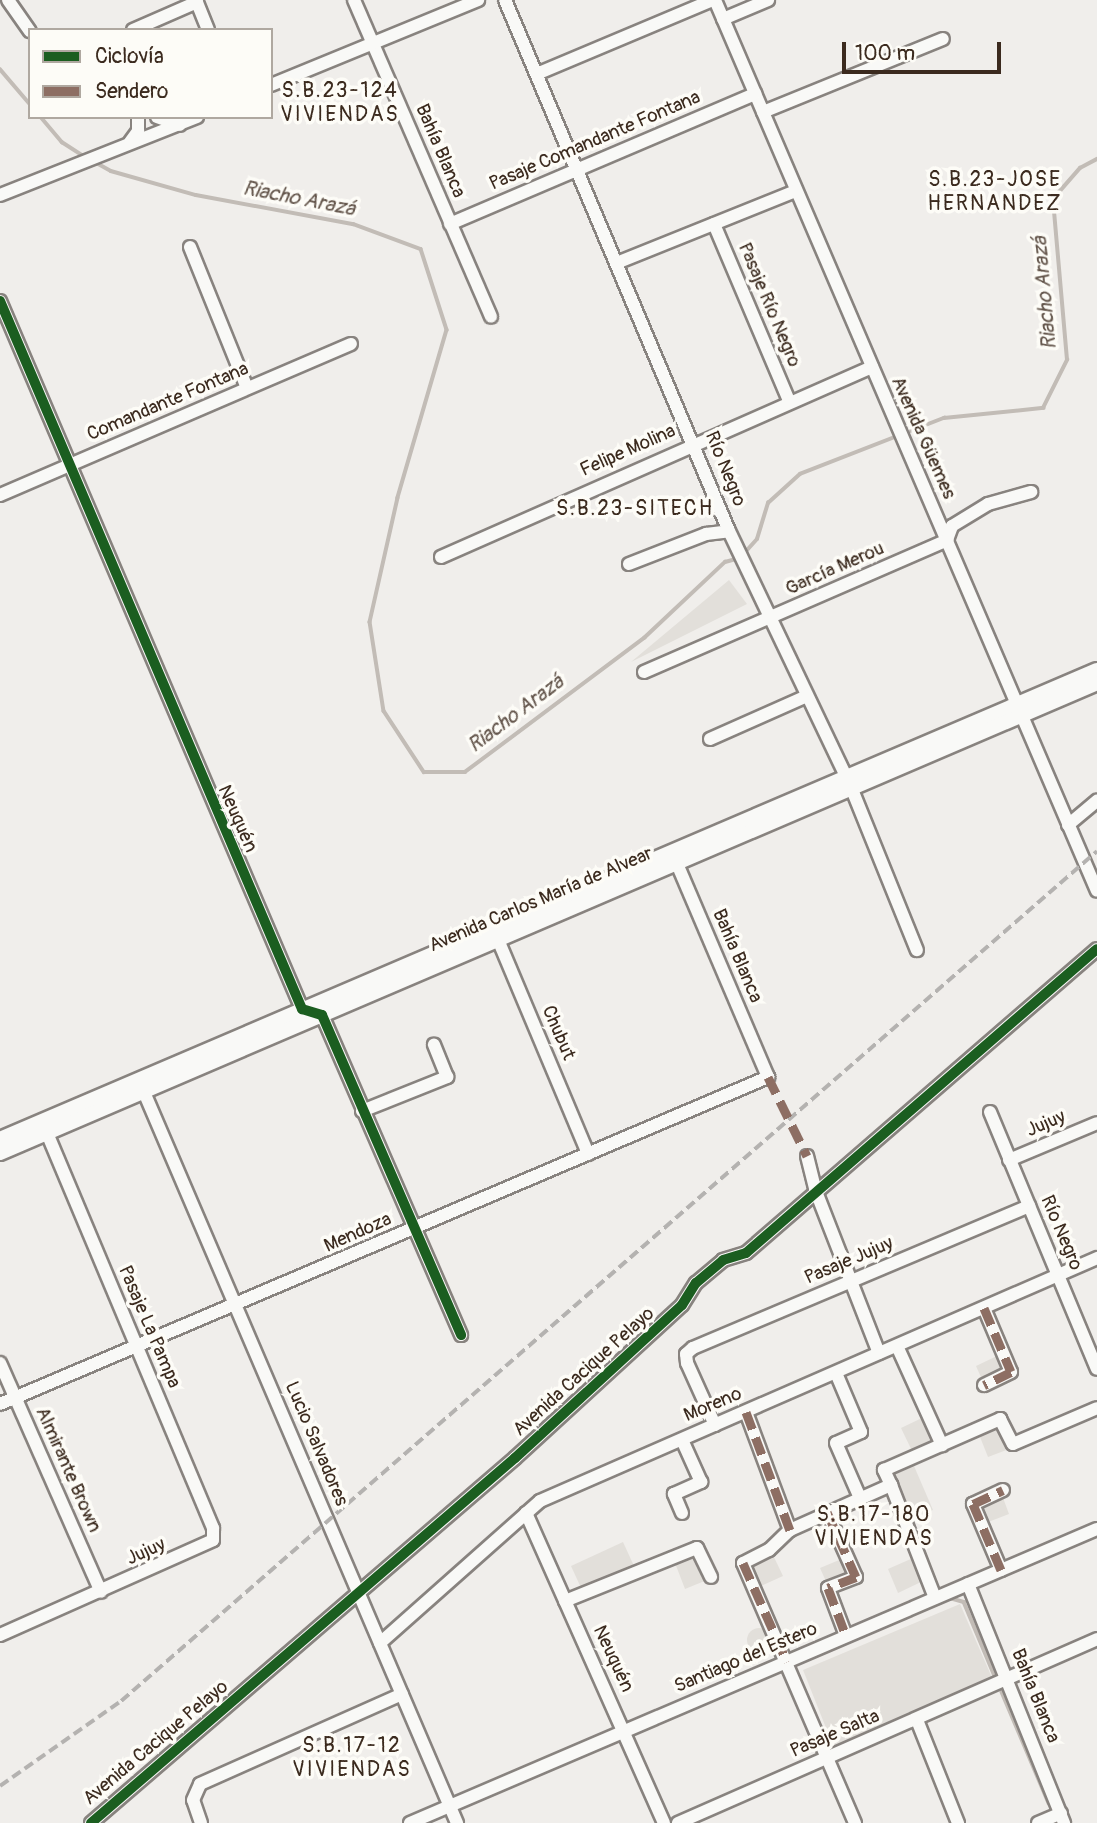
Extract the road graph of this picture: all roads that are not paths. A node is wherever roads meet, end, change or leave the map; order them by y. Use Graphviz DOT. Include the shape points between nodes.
graph roads {
  1 [pos="8,0"];
  2 [pos="354,0"];
  3 [pos="478,0"];
  4 [pos="505,0"];
  5 [pos="714,0"];
  6 [pos="768,0"];
  7 [pos="197,1"];
  8 [pos="723,19"];
  9 [pos="28,28"];
  10 [pos="137,28"];
  11 [pos="207,28"];
  12 [pos="943,39"];
  13 [pos="373,43"];
  14 [pos="539,73"];
  15 [pos="273,84"];
  16 [pos="755,94"];
  17 [pos="763,112"];
  18 [pos="138,119"];
  19 [pos="163,119"];
  20 [pos="193,119"];
  21 [pos="181,125"];
  22 [pos="130,142"];
  23 [pos="578,169"];
  24 [pos="796,191"];
  25 [pos="0,195"];
  26 [pos="450,224"];
  27 [pos="714,224"];
  28 [pos="190,247"];
  29 [pos="619,262"];
  30 [pos="0,301"];
  31 [pos="491,317"];
  32 [pos="351,344"];
  33 [pos="872,367"];
  34 [pos="247,388"];
  35 [pos="789,401"];
  36 [pos="694,443"];
  37 [pos="68,466"];
  38 [pos="1031,492"];
  39 [pos="0,495"];
  40 [pos="729,531"];
  41 [pos="947,540"];
  42 [pos="441,557"];
  43 [pos="629,564"];
  44 [pos="772,618"];
  45 [pos="1097,670"];
  46 [pos="644,672"];
  47 [pos="1097,683"];
  48 [pos="807,696"];
  49 [pos="1018,710"];
  50 [pos="710,739"];
  51 [pos="848,781"];
  52 [pos="1097,801"];
  53 [pos="1068,825"];
  54 [pos="673,856"];
  55 [pos="1097,891"];
  56 [pos="496,933"];
  57 [pos="1097,949"];
  58 [pos="917,950"];
  59 [pos="302,1009"];
  60 [pos="322,1015"];
  61 [pos="433,1045"];
  62 [pos="768,1077"];
  63 [pos="141,1086"];
  64 [pos="362,1111"];
  65 [pos="990,1112"];
  66 [pos="1097,1123"];
  67 [pos="44,1127"];
  68 [pos="0,1139"];
  69 [pos="0,1153"];
  70 [pos="588,1154"];
  71 [pos="807,1156"];
  72 [pos="1009,1160"];
  73 [pos="815,1189"];
  74 [pos="1028,1206"];
  75 [pos="414,1230"];
  76 [pos="1097,1258"];
  77 [pos="1058,1275"];
  78 [pos="851,1281"];
  79 [pos="236,1307"];
  80 [pos="984,1308"];
  81 [pos="461,1335"];
  82 [pos="897,1346"];
  83 [pos="137,1347"];
  84 [pos="879,1353"];
  85 [pos="0,1363"];
  86 [pos="1097,1369"];
  87 [pos="836,1373"];
  88 [pos="984,1385"];
  89 [pos="15,1397"];
  90 [pos="0,1404"];
  91 [pos="1097,1408"];
  92 [pos="746,1412"];
  93 [pos="715,1425"];
  94 [pos="682,1440"];
  95 [pos="942,1445"];
  96 [pos="891,1485"];
  97 [pos="1003,1490"];
  98 [pos="860,1498"];
  99 [pos="827,1512"];
  100 [pos="526,1513"];
  101 [pos="682,1513"];
  102 [pos="1097,1529"];
  103 [pos="790,1530"];
  104 [pos="207,1546"];
  105 [pos="1001,1570"];
  106 [pos="711,1577"];
  107 [pos="968,1584"];
  108 [pos="101,1592"];
  109 [pos="359,1594"];
  110 [pos="935,1598"];
  111 [pos="565,1601"];
  112 [pos="0,1635"];
  113 [pos="846,1636"];
  114 [pos="1097,1639"];
  115 [pos="380,1643"];
  116 [pos="787,1662"];
  117 [pos="1008,1680"];
  118 [pos="402,1694"];
  119 [pos="917,1720"];
  120 [pos="625,1731"];
  121 [pos="827,1758"];
  122 [pos="450,1806"];
  123 [pos="1063,1818"];
  124 [pos="91,1823"];
  125 [pos="201,1823"];
  126 [pos="410,1823"];
  127 [pos="457,1823"];
  128 [pos="664,1823"];
  129 [pos="678,1823"];
  130 [pos="855,1823"];
  131 [pos="958,1823"];
  132 [pos="1038,1823"];
  1 -- 9 [label="street"];
  2 -- 13 [label="street, Bahía Blanca"];
  3 -- 13 [label="street"];
  4 -- 14 [label="street, Río Negro"];
  5 -- 8 [label="street, Avenida Güemes"];
  5 -- 14 [label="street"];
  6 -- 8 [label="street"];
  7 -- 10 [label="street"];
  7 -- 11 [label="street"];
  8 -- 16 [label="street, Avenida Güemes"];
  12 -- 17 [label="street"];
  13 -- 15 [label="street"];
  13 -- 26 [label="street, Bahía Blanca"];
  14 -- 23 [label="street, Río Negro"];
  16 -- 17 [label="street, Avenida Güemes"];
  16 -- 23 [label="street, Pasaje Comandante Fontana"];
  17 -- 24 [label="street, Avenida Güemes"];
  18 -- 22 [label="street" via="138,131"];
  19 -- 21 [label="street"];
  20 -- 21 [label="street"];
  21 -- 22 [label="street"];
  22 -- 25 [label="street"];
  23 -- 26 [label="street, Pasaje Comandante Fontana"];
  23 -- 29 [label="street, Río Negro"];
  24 -- 27 [label="street"];
  24 -- 33 [label="street, Avenida Güemes"];
  26 -- 31 [label="street, Bahía Blanca"];
  27 -- 29 [label="street"];
  27 -- 35 [label="street, Pasaje Río Negro"];
  28 -- 34 [label="street"];
  29 -- 36 [label="street, Río Negro"];
  30 -- 37 [label="street, Neuquén"];
  32 -- 34 [label="street, Comandante Fontana"];
  33 -- 35 [label="street, Felipe Molina"];
  33 -- 41 [label="street, Avenida Güemes"];
  34 -- 37 [label="street, Comandante Fontana"];
  35 -- 36 [label="street, Felipe Molina"];
  36 -- 40 [label="street, Río Negro"];
  36 -- 42 [label="street, Felipe Molina"];
  37 -- 39 [label="street, Comandante Fontana"];
  37 -- 59 [label="street, Neuquén"];
  38 -- 41 [label="street, García Merou" via="988,504 951,526"];
  40 -- 43 [label="street" via="706,534"];
  40 -- 44 [label="street, Río Negro"];
  41 -- 44 [label="street, García Merou"];
  41 -- 49 [label="street, Avenida Güemes"];
  44 -- 46 [label="street, García Merou"];
  44 -- 48 [label="street, Río Negro"];
  45 -- 49 [label="main road, Avenida Carlos María de Alvear"];
  47 -- 49 [label="main road, Avenida Carlos María de Alvear"];
  48 -- 50 [label="street"];
  48 -- 51 [label="street, Río Negro"];
  49 -- 51 [label="main road, Avenida Carlos María de Alvear"];
  49 -- 53 [label="street, Avenida Güemes"];
  51 -- 54 [label="main road, Avenida Carlos María de Alvear"];
  51 -- 58 [label="street, Río Negro"];
  52 -- 53 [label="street"];
  53 -- 55 [label="street, Avenida Güemes"];
  54 -- 56 [label="main road, Avenida Carlos María de Alvear"];
  54 -- 62 [label="street, Bahía Blanca"];
  56 -- 59 [label="main road, Avenida Carlos María de Alvear"];
  56 -- 60 [label="main road, Avenida Carlos María de Alvear"];
  56 -- 70 [label="street, Chubut"];
  57 -- 73 [label="street, Avenida Cacique Pelayo"];
  59 -- 60 [label="street"];
  59 -- 63 [label="main road, Avenida Carlos María de Alvear"];
  60 -- 63 [label="main road, Avenida Carlos María de Alvear"];
  60 -- 64 [label="street"];
  61 -- 64 [label="street" via="447,1077"];
  62 -- 70 [label="street, Mendoza"];
  63 -- 67 [label="main road, Avenida Carlos María de Alvear"];
  63 -- 79 [label="street, Lucio Salvadores"];
  64 -- 75 [label="street"];
  65 -- 72 [label="street, Río Negro"];
  66 -- 72 [label="street, Jujuy"];
  67 -- 68 [label="main road, Avenida Carlos María de Alvear"];
  67 -- 69 [label="main road, Avenida Carlos María de Alvear"];
  67 -- 83 [label="street, Pasaje La Pampa"];
  70 -- 75 [label="street, Mendoza"];
  71 -- 73 [label="street"];
  72 -- 74 [label="street, Río Negro"];
  73 -- 78 [label="street"];
  73 -- 109 [label="street, Avenida Cacique Pelayo" via="746,1253 723,1260 696,1283 682,1305"];
  74 -- 77 [label="street, Río Negro"];
  74 -- 78 [label="street, Pasaje Jujuy"];
  75 -- 79 [label="street, Mendoza"];
  75 -- 81 [label="street"];
  76 -- 77 [label="street, Moreno"];
  77 -- 80 [label="street, Moreno"];
  77 -- 86 [label="street, Río Negro"];
  78 -- 84 [label="street"];
  78 -- 93 [label="street, Pasaje Jujuy" via="686,1354"];
  79 -- 83 [label="street, Mendoza"];
  79 -- 109 [label="street, Lucio Salvadores"];
  80 -- 82 [label="street, Moreno"];
  80 -- 88 [label="street" via="1011,1372"];
  82 -- 84 [label="street, Moreno"];
  82 -- 95 [label="street"];
  83 -- 89 [label="street, Mendoza"];
  83 -- 104 [label="street, Pasaje La Pampa" via="213,1528 214,1540"];
  84 -- 87 [label="street, Moreno"];
  85 -- 89 [label="street, Almirante Brown"];
  87 -- 92 [label="street, Moreno"];
  87 -- 98 [label="street" via="861,1432 836,1443"];
  89 -- 90 [label="street, Mendoza"];
  89 -- 108 [label="street, Almirante Brown"];
  91 -- 95 [label="street" via="1013,1444 1000,1419"];
  92 -- 93 [label="street, Moreno"];
  92 -- 103 [label="street"];
  93 -- 94 [label="street, Moreno"];
  94 -- 100 [label="street, Moreno" via="540,1500"];
  94 -- 101 [label="street" via="701,1482 674,1494"];
  95 -- 96 [label="street" via="884,1470"];
  96 -- 98 [label="street"];
  96 -- 110 [label="street"];
  97 -- 105 [label="street" via="973,1504"];
  98 -- 99 [label="street"];
  99 -- 103 [label="street"];
  99 -- 113 [label="street" via="856,1577 828,1588"];
  100 -- 111 [label="street, Neuquén"];
  100 -- 115 [label="street, Moreno"];
  102 -- 105 [label="street, Santiago del Estero"];
  103 -- 116 [label="street" via="769,1550 743,1563"];
  104 -- 108 [label="street, Jujuy"];
  105 -- 107 [label="street, Santiago del Estero"];
  106 -- 111 [label="street" via="698,1548"];
  107 -- 110 [label="street, Santiago del Estero"];
  107 -- 117 [label="street, Bahía Blanca"];
  108 -- 112 [label="street, Jujuy"];
  109 -- 115 [label="street, Lucio Salvadores"];
  109 -- 124 [label="street, Avenida Cacique Pelayo"];
  110 -- 113 [label="street, Santiago del Estero"];
  111 -- 120 [label="street, Neuquén"];
  113 -- 116 [label="street, Santiago del Estero"];
  114 -- 117 [label="street, Pasaje Salta"];
  115 -- 118 [label="street, Lucio Salvadores"];
  116 -- 120 [label="street, Santiago del Estero"];
  116 -- 121 [label="street"];
  117 -- 119 [label="street, Pasaje Salta"];
  117 -- 123 [label="street, Bahía Blanca"];
  118 -- 122 [label="street, Lucio Salvadores"];
  118 -- 125 [label="street" via="200,1784 194,1800"];
  119 -- 121 [label="street, Pasaje Salta"];
  119 -- 131 [label="street"];
  120 -- 122 [label="street, Santiago del Estero"];
  120 -- 128 [label="street, Neuquén"];
  121 -- 129 [label="street, Pasaje Salta"];
  121 -- 130 [label="street"];
  122 -- 126 [label="street, Santiago del Estero"];
  122 -- 127 [label="street, Lucio Salvadores"];
  123 -- 132 [label="street"];
}
